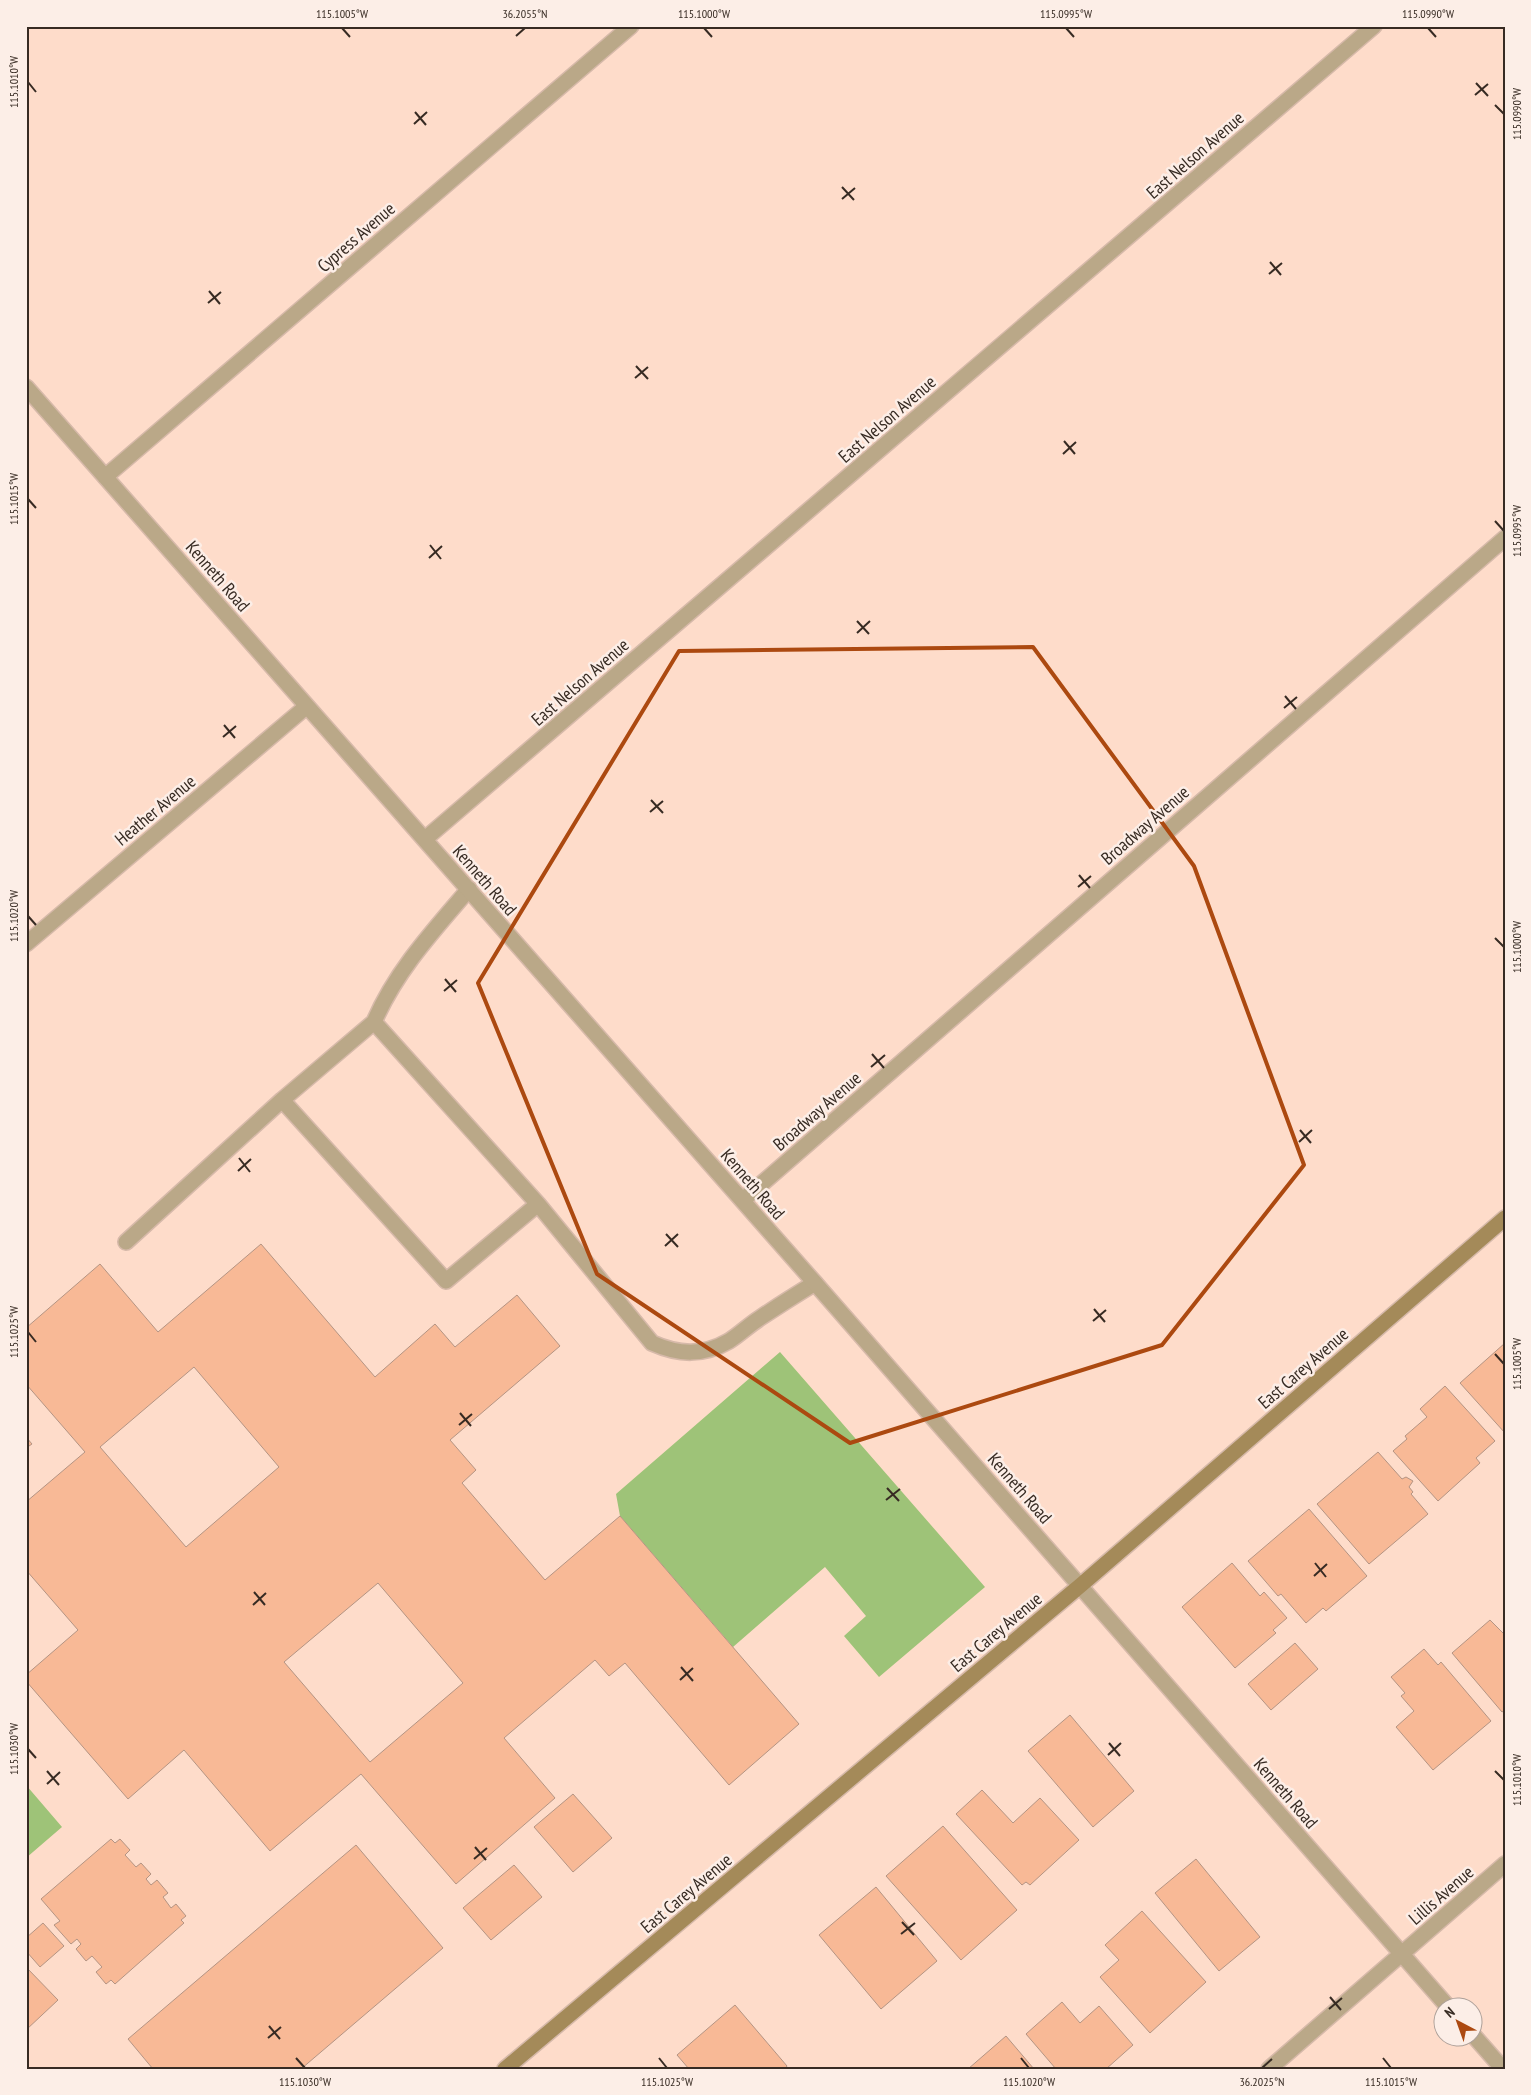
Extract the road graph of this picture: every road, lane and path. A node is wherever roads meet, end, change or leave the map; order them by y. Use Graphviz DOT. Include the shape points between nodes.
graph roads {
  1 [pos="631,26"];
  2 [pos="1374,26"];
  3 [pos="26,387"];
  4 [pos="106,477"];
  5 [pos="1505,538"];
  6 [pos="307,706"];
  7 [pos="425,839"];
  8 [pos="469,889"];
  9 [pos="26,944"];
  10 [pos="374,1022"];
  11 [pos="282,1100"];
  12 [pos="743,1200"];
  13 [pos="538,1204"];
  14 [pos="1505,1218"];
  15 [pos="126,1242"];
  16 [pos="815,1283"];
  17 [pos="1081,1586"];
  18 [pos="1505,1864"];
  19 [pos="1401,1954"];
  20 [pos="1440,1998"];
  21 [pos="1484,2047"];
  22 [pos="506,2069"];
  23 [pos="1269,2069"];
  24 [pos="1503,2069"];
  1 -- 4 [label="street, Cypress Avenue"];
  2 -- 7 [label="street, East Nelson Avenue"];
  3 -- 4 [label="street, Kenneth Road"];
  4 -- 6 [label="street, Kenneth Road"];
  5 -- 12 [label="street, Broadway Avenue"];
  6 -- 7 [label="street, Kenneth Road"];
  6 -- 9 [label="street, Heather Avenue"];
  7 -- 8 [label="street, Kenneth Road"];
  8 -- 10 [label="street" via="411,958 383,1001"];
  8 -- 12 [label="street, Kenneth Road"];
  10 -- 11 [label="street"];
  10 -- 13 [label="street"];
  11 -- 13 [label="street" via="446,1281"];
  11 -- 15 [label="street"];
  12 -- 16 [label="street, Kenneth Road"];
  13 -- 16 [label="street" via="652,1343 671,1351 693,1352 728,1341"];
  14 -- 17 [label="main road, East Carey Avenue"];
  16 -- 17 [label="street, Kenneth Road"];
  17 -- 19 [label="street, Kenneth Road"];
  17 -- 22 [label="main road, East Carey Avenue"];
  18 -- 19 [label="street, Lillis Avenue"];
  19 -- 20 [label="street, Kenneth Road"];
  19 -- 23 [label="street, Lillis Avenue"];
  21 -- 24 [label="street"];
}
